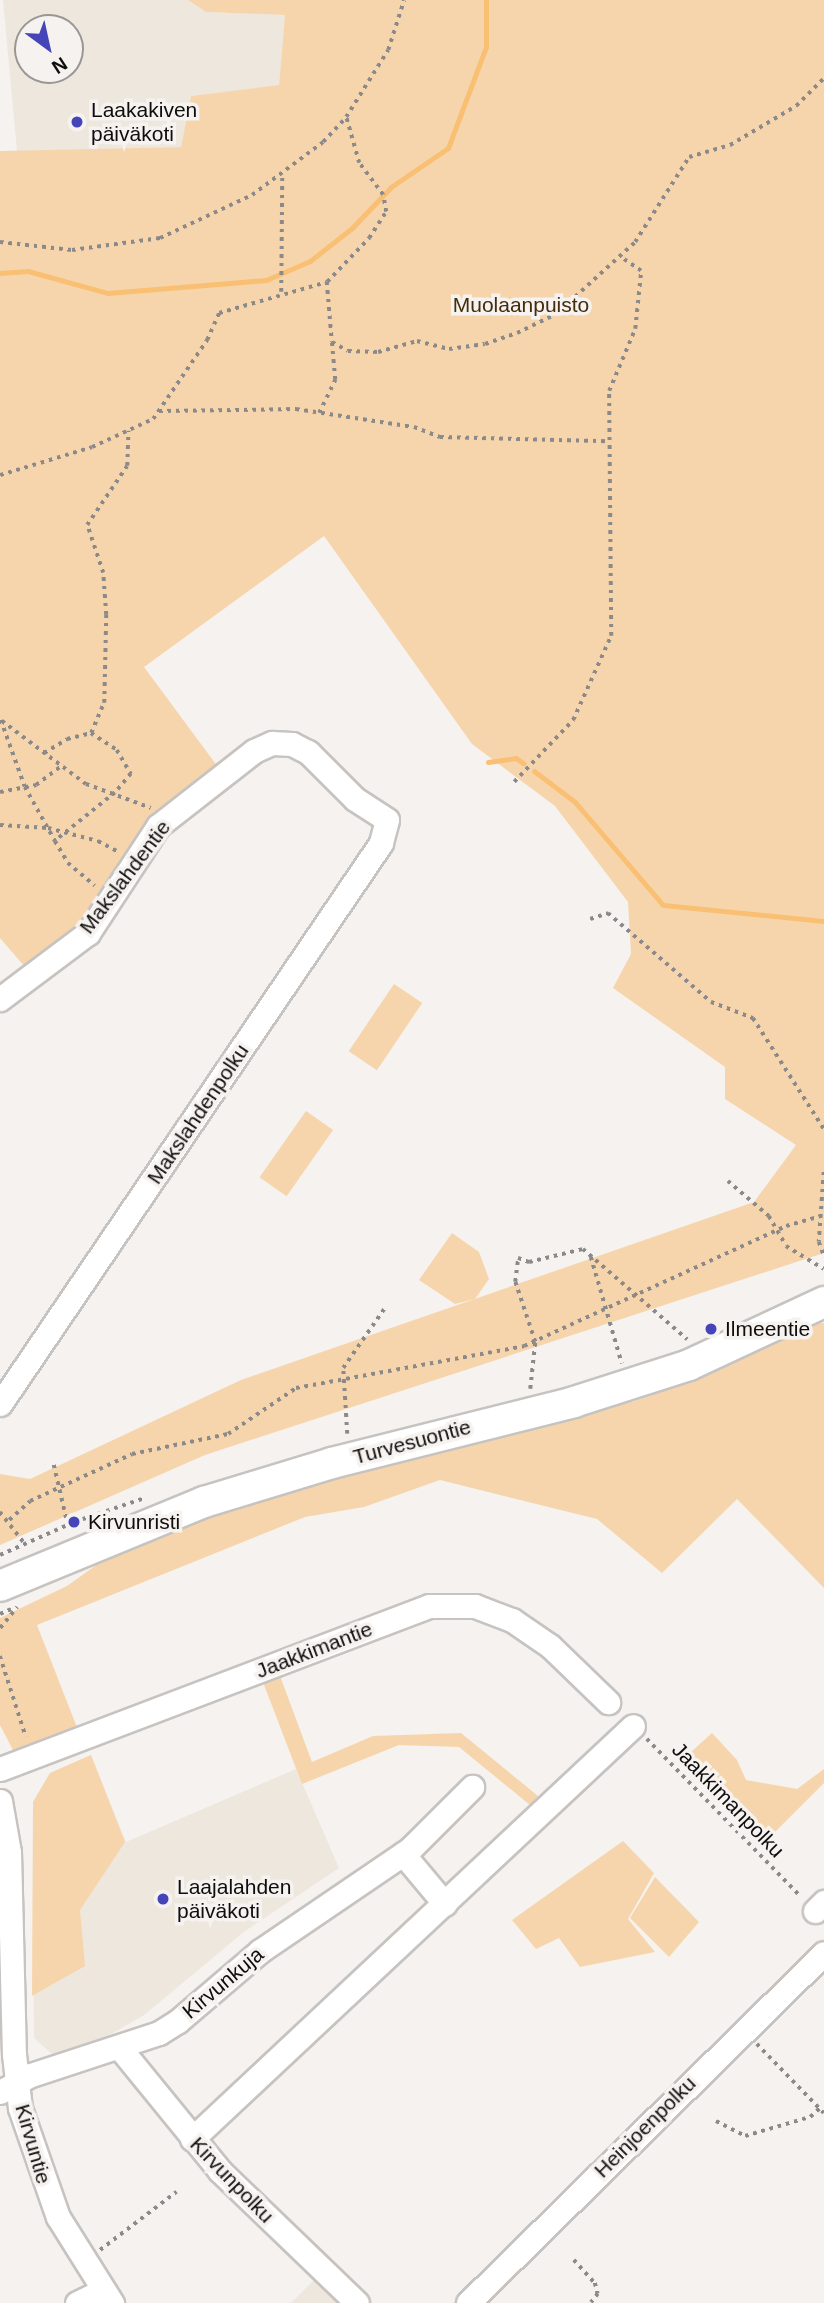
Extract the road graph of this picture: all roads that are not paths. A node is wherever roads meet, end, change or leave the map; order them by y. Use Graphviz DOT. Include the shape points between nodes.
graph roads {
  1 [pos="387,820"];
  2 [pos="0,999"];
  3 [pos="824,1302"];
  4 [pos="0,1404"];
  5 [pos="9,1597"];
  6 [pos="608,1702"];
  7 [pos="633,1726"];
  8 [pos="0,1769"];
  9 [pos="472,1787"];
  10 [pos="0,1801"];
  11 [pos="403,1854"];
  12 [pos="445,1904"];
  13 [pos="824,1953"];
  14 [pos="119,2047"];
  15 [pos="9,2089"];
  16 [pos="192,2139"];
  17 [pos="107,2297"];
  18 [pos="77,2303"];
  19 [pos="357,2303"];
  20 [pos="468,2303"];
  1 -- 2 [label="street, Makslahdentie" via="355,799 308,752 292,744 272,743 254,751 170,816 88,933"];
  1 -- 4 [label="street, Makslahdenpolku" via="381,843"];
  3 -- 5 [label="main road, Turvesuontie" via="667,1373 204,1502"];
  6 -- 8 [label="street, Jaakkimantie" via="550,1646 512,1620 475,1606 429,1606"];
  7 -- 12 [label="street"];
  9 -- 11 [label="street, Kirvunkuja"];
  10 -- 15 [label="street, Kirvuntie" via="9,1852"];
  11 -- 12 [label="street"];
  11 -- 14 [label="street, Kirvunkuja" via="260,1951 159,2033"];
  12 -- 16 [label="street"];
  13 -- 20 [label="street, Heinjoenpolku"];
  14 -- 15 [label="street, Kirvunkuja" via="31,2075"];
  14 -- 16 [label="street, Kirvunpolku"];
  15 -- 17 [label="street, Kirvuntie" via="44,2186"];
  16 -- 19 [label="street, Kirvunpolku"];
  17 -- 18 [label="street"];
}
